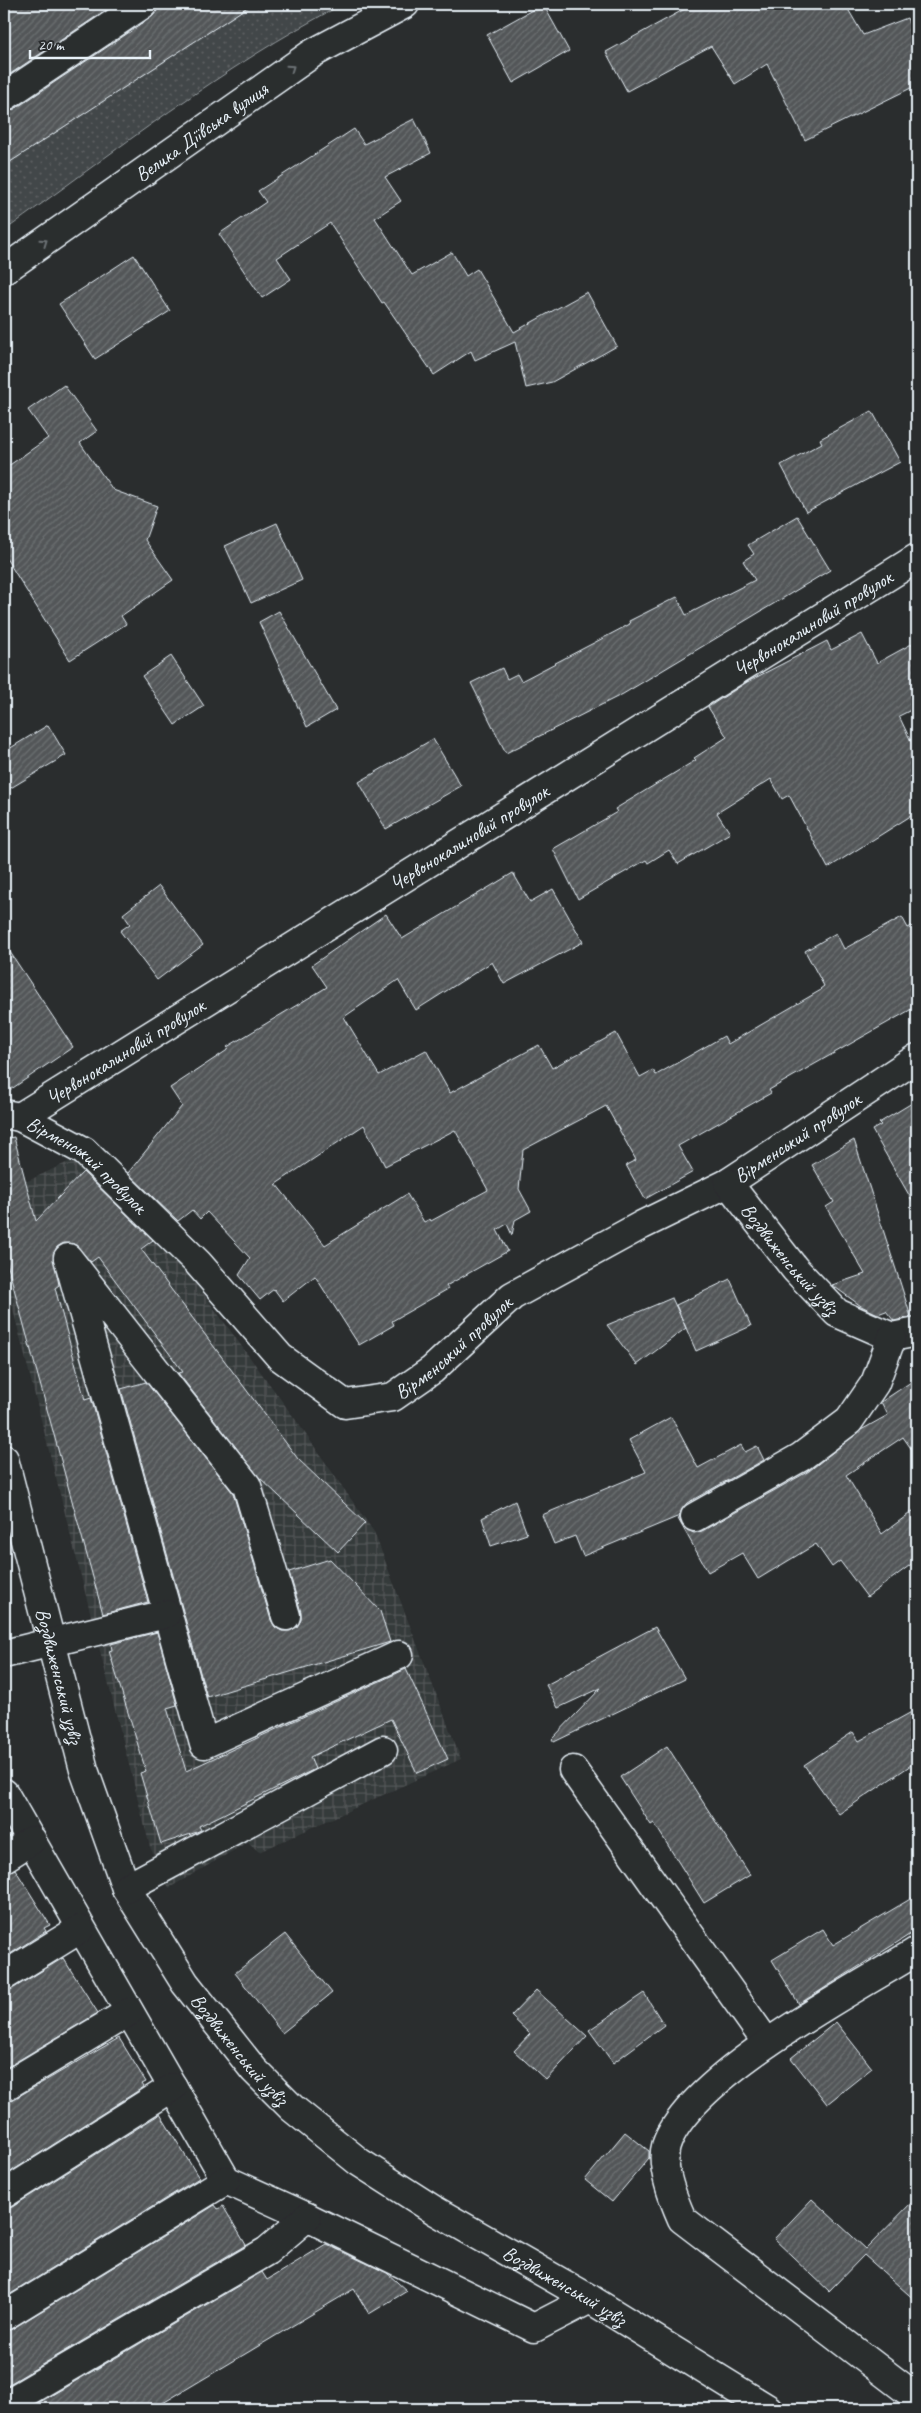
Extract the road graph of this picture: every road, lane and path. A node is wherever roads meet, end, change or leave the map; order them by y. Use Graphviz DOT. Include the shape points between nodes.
graph roads {
  1 [pos="143,4"];
  2 [pos="404,4"];
  3 [pos="4,97"];
  4 [pos="4,270"];
  5 [pos="917,558"];
  6 [pos="917,1058"];
  7 [pos="12,1115"];
  8 [pos="728,1184"];
  9 [pos="904,1334"];
  10 [pos="4,1459"];
  11 [pos="695,1516"];
  12 [pos="166,1614"];
  13 [pos="286,1616"];
  14 [pos="51,1642"];
  15 [pos="4,1654"];
  16 [pos="399,1655"];
  17 [pos="383,1750"];
  18 [pos="573,1770"];
  19 [pos="4,1793"];
  20 [pos="32,1840"];
  21 [pos="4,1858"];
  22 [pos="126,1888"];
  23 [pos="80,1929"];
  24 [pos="917,1951"];
  25 [pos="4,1976"];
  26 [pos="129,2012"];
  27 [pos="767,2043"];
  28 [pos="4,2087"];
  29 [pos="173,2087"];
  30 [pos="226,2180"];
  31 [pos="4,2194"];
  32 [pos="307,2217"];
  33 [pos="590,2299"];
  34 [pos="4,2316"];
  35 [pos="917,2398"];
  36 [pos="4,2405"];
  37 [pos="768,2409"];
  1 -- 3 [label="street"];
  4 -- 2 [label="street, Велика Діївська вулиця, one-way" via="313,53"];
  5 -- 7 [label="street, Червонокалиновий провулок"];
  6 -- 8 [label="street, Вірменський провулок"];
  7 -- 8 [label="street, Вірменський провулок" via="84,1151 198,1263 280,1357 345,1404 393,1397 432,1370 512,1296 642,1225"];
  8 -- 9 [label="street, Воздвиженський узвіз" via="795,1269 837,1313"];
  9 -- 11 [label="street" via="849,1421 801,1457"];
  10 -- 14 [label="street, Воздвиженський узвіз"];
  12 -- 13 [label="street" via="68,1258 247,1486"];
  12 -- 14 [label="street"];
  12 -- 16 [label="street" via="204,1744"];
  14 -- 15 [label="street"];
  14 -- 22 [label="street, Воздвиженський узвіз" via="84,1770"];
  17 -- 22 [label="street"];
  18 -- 27 [label="street"];
  19 -- 20 [label="street"];
  20 -- 21 [label="street"];
  20 -- 23 [label="street"];
  22 -- 33 [label="street, Воздвиженський узвіз" via="185,1983 254,2070 292,2108 368,2167 434,2210"];
  23 -- 25 [label="street"];
  23 -- 26 [label="street"];
  24 -- 27 [label="street"];
  26 -- 28 [label="street"];
  26 -- 29 [label="street"];
  27 -- 35 [label="street" via="681,2117 665,2148 668,2184 682,2219"];
  29 -- 30 [label="street"];
  29 -- 31 [label="street"];
  30 -- 32 [label="street"];
  30 -- 34 [label="street"];
  32 -- 33 [label="street" via="534,2328"];
  32 -- 36 [label="street" via="267,2251"];
  33 -- 37 [label="street, Воздвиженський узвіз"];
}
